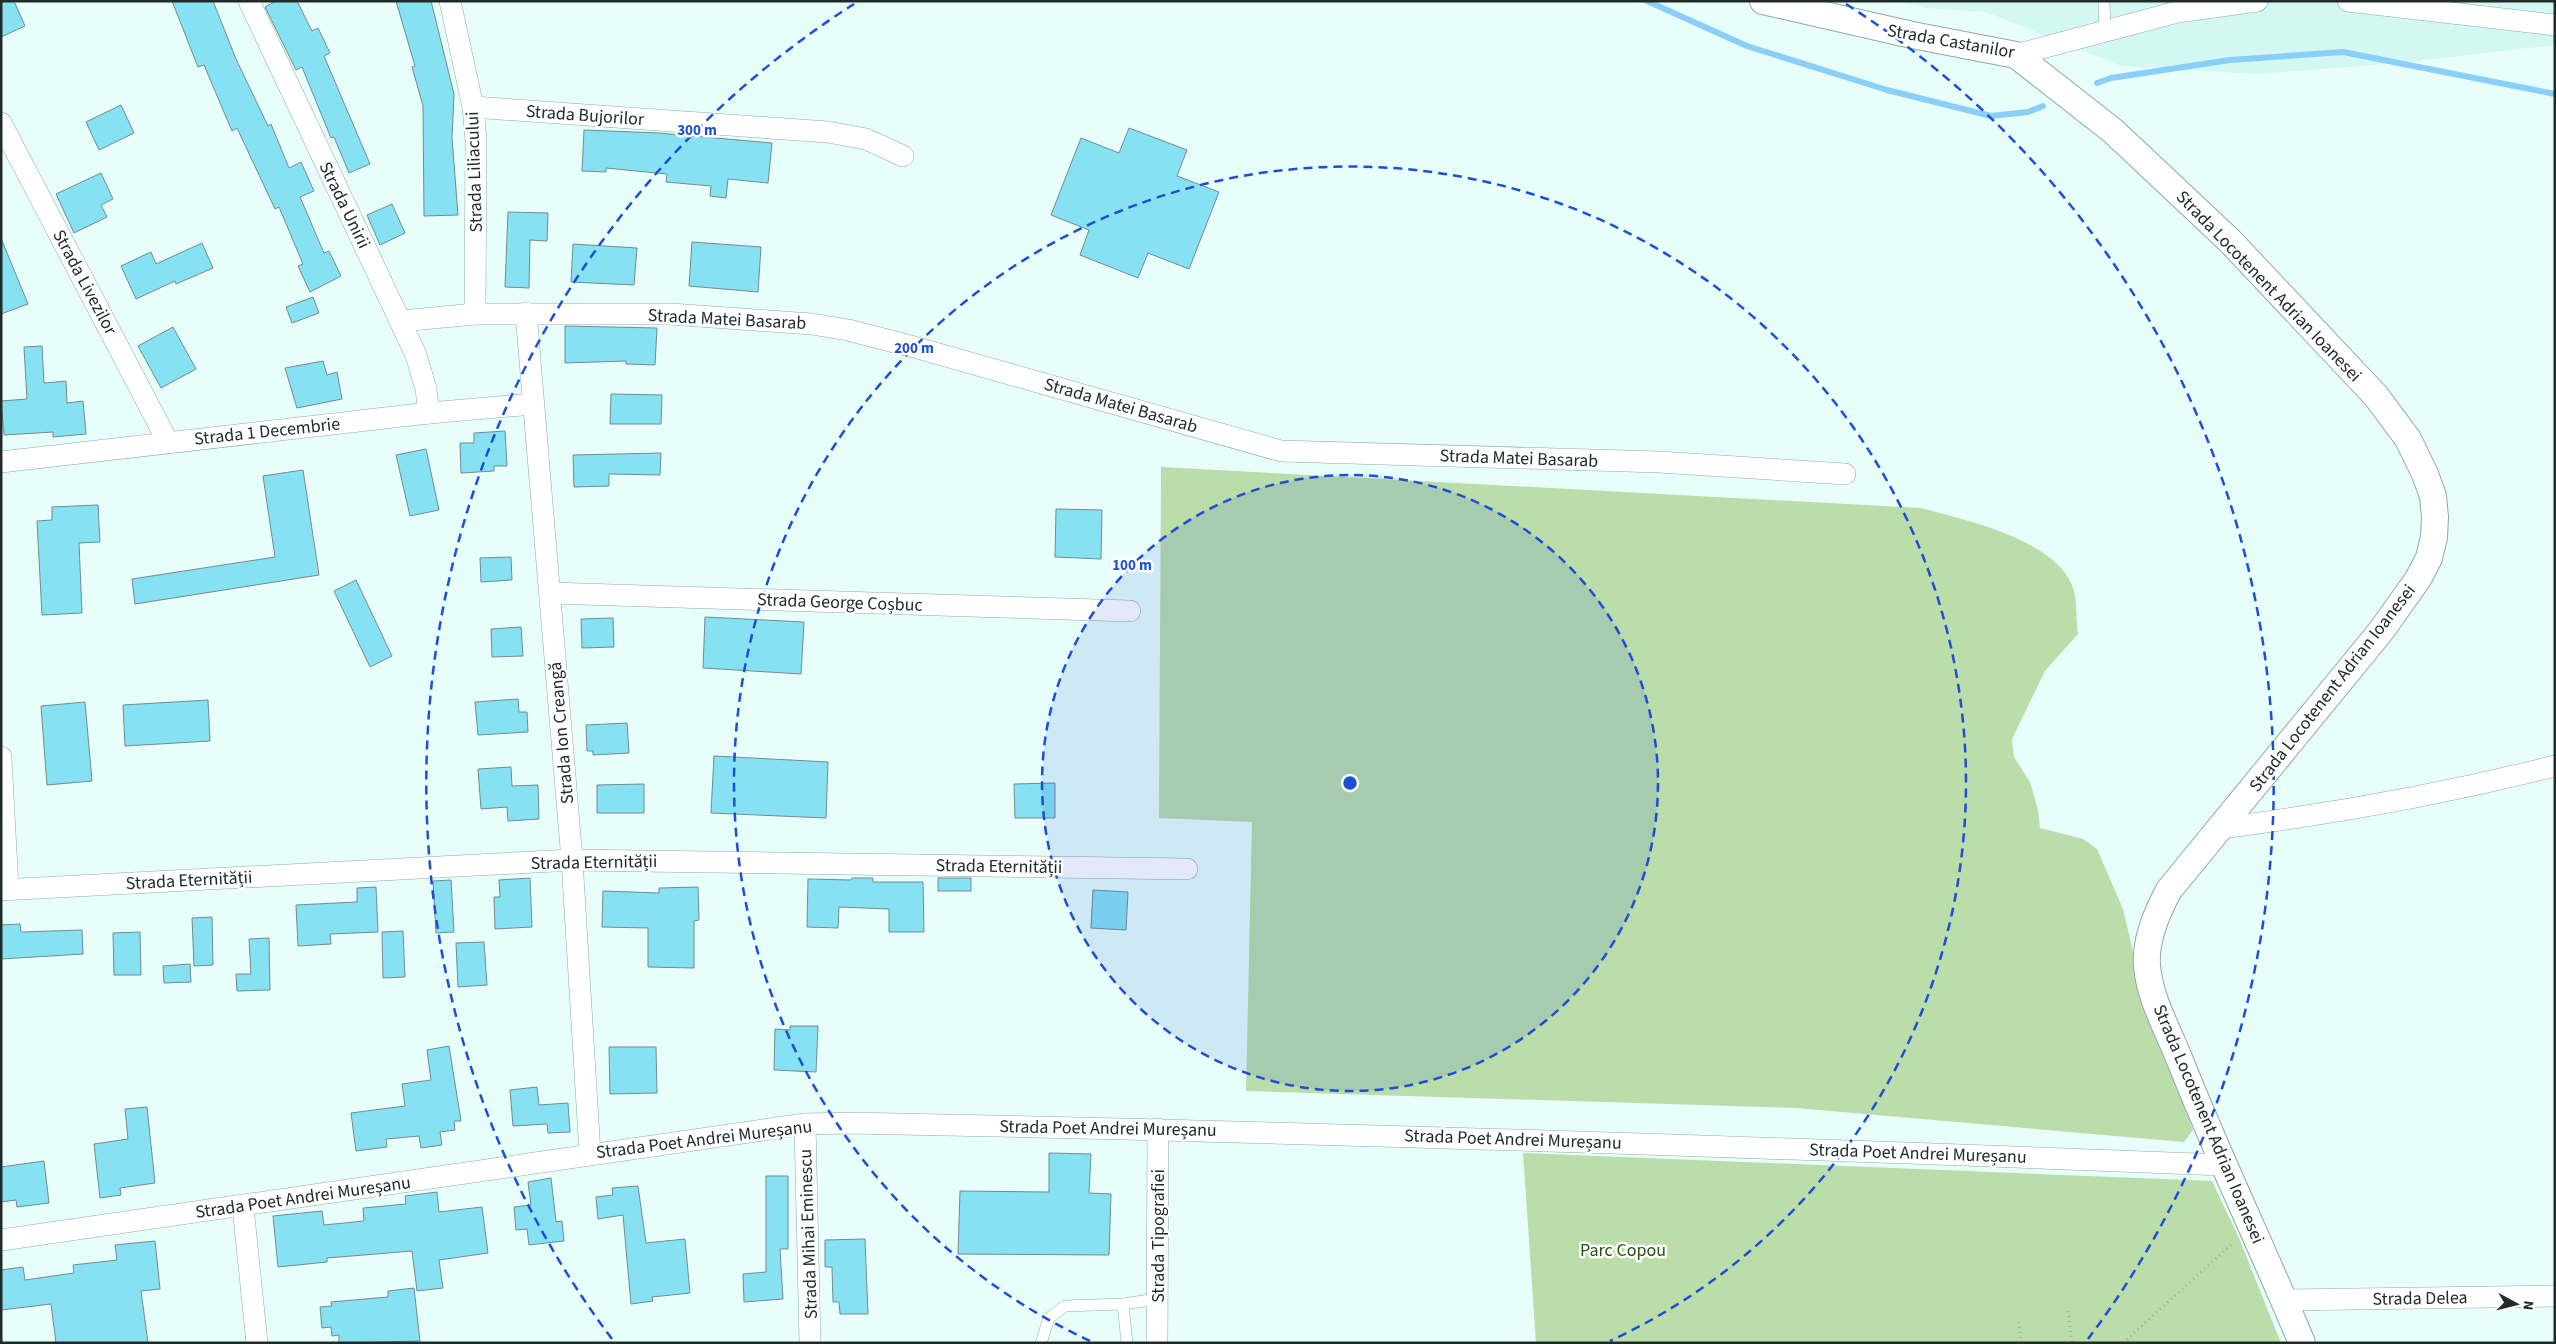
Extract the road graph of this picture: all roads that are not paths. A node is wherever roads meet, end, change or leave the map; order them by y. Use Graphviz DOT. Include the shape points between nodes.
graph roads {
  1 [pos="249,1"];
  2 [pos="450,1"];
  3 [pos="1763,1"];
  4 [pos="2104,1"];
  5 [pos="2257,1"];
  6 [pos="2348,1"];
  7 [pos="2520,10"];
  8 [pos="2555,25"];
  9 [pos="2104,32"];
  10 [pos="2016,55"];
  11 [pos="473,107"];
  12 [pos="1,123"];
  13 [pos="903,156"];
  14 [pos="476,314"];
  15 [pos="526,314"];
  16 [pos="401,320"];
  17 [pos="534,404"];
  18 [pos="429,413"];
  19 [pos="168,442"];
  20 [pos="1,462"];
  21 [pos="1845,474"];
  22 [pos="550,593"];
  23 [pos="1130,611"];
  24 [pos="1,757"];
  25 [pos="2555,766"];
  26 [pos="2220,828"];
  27 [pos="572,860"];
  28 [pos="1187,869"];
  29 [pos="5,889"];
  30 [pos="805,1124"];
  31 [pos="1158,1129"];
  32 [pos="590,1154"];
  33 [pos="2223,1165"];
  34 [pos="243,1206"];
  35 [pos="1,1240"];
  36 [pos="2555,1296"];
  37 [pos="1157,1299"];
  38 [pos="2284,1300"];
  39 [pos="1123,1304"];
  40 [pos="257,1343"];
  41 [pos="810,1343"];
  42 [pos="1041,1343"];
  43 [pos="1127,1343"];
  44 [pos="1157,1343"];
  45 [pos="2302,1343"];
  1 -- 16 [label="street, Strada Unirii"];
  2 -- 11 [label="street, Strada Liliacului"];
  3 -- 10 [label="street, Strada Castanilor"];
  4 -- 9 [label="lane"];
  5 -- 9 [label="street, Strada Castanilor" via="2177,12"];
  6 -- 7 [label="street"];
  7 -- 8 [label="street"];
  9 -- 10 [label="street, Strada Castanilor"];
  10 -- 26 [label="street, Strada Locotenent Adrian Ioanesei" via="2113,131 2230,241 2376,396 2408,439 2433,496 2434,537 2429,558 2418,579 2381,631"];
  11 -- 13 [label="street, Strada Bujorilor" via="828,132 866,139"];
  11 -- 14 [label="street, Strada Liliacului" via="476,140"];
  12 -- 19 [label="street, Strada Livezilor"];
  14 -- 15 [label="street, Strada Matei Basarab"];
  14 -- 16 [label="street, Strada Matei Basarab"];
  15 -- 17 [label="street, Strada Ion Creangă"];
  15 -- 21 [label="street, Strada Matei Basarab" via="670,314 774,320 848,330 1282,451 1659,462"];
  16 -- 18 [label="street, Strada Unirii" via="422,372"];
  17 -- 18 [label="street, Strada 1 Decembrie"];
  17 -- 22 [label="street, Strada Ion Creangă"];
  18 -- 19 [label="street, Strada 1 Decembrie"];
  19 -- 20 [label="street, Strada 1 Decembrie"];
  22 -- 23 [label="street, Strada George Coșbuc"];
  22 -- 27 [label="street, Strada Ion Creangă"];
  24 -- 29 [label="street"];
  25 -- 26 [label="street" via="2484,784 2350,810"];
  26 -- 33 [label="street, Strada Locotenent Adrian Ioanesei" via="2169,890 2156,914 2146,964 2163,1022"];
  27 -- 28 [label="street, Strada Eternității"];
  27 -- 29 [label="street, Strada Eternității"];
  27 -- 32 [label="street, Strada Ion Creangă"];
  30 -- 31 [label="street, Strada Poet Andrei Mureșanu"];
  30 -- 32 [label="street, Strada Poet Andrei Mureșanu"];
  30 -- 41 [label="street, Strada Mihai Eminescu"];
  31 -- 33 [label="street, Strada Poet Andrei Mureșanu" via="1714,1145"];
  31 -- 37 [label="street, Strada Tipografiei"];
  32 -- 34 [label="street, Strada Poet Andrei Mureșanu"];
  33 -- 38 [label="street, Strada Locotenent Adrian Ioanesei"];
  34 -- 35 [label="street, Strada Poet Andrei Mureșanu"];
  34 -- 40 [label="street"];
  36 -- 38 [label="street, Strada Delea"];
  37 -- 39 [label="lane"];
  37 -- 44 [label="street, Strada Tipografiei"];
  38 -- 45 [label="street, Strada Locotenent Adrian Ioanesei"];
  39 -- 42 [label="lane" via="1065,1306 1049,1318"];
  39 -- 43 [label="lane"];
}
